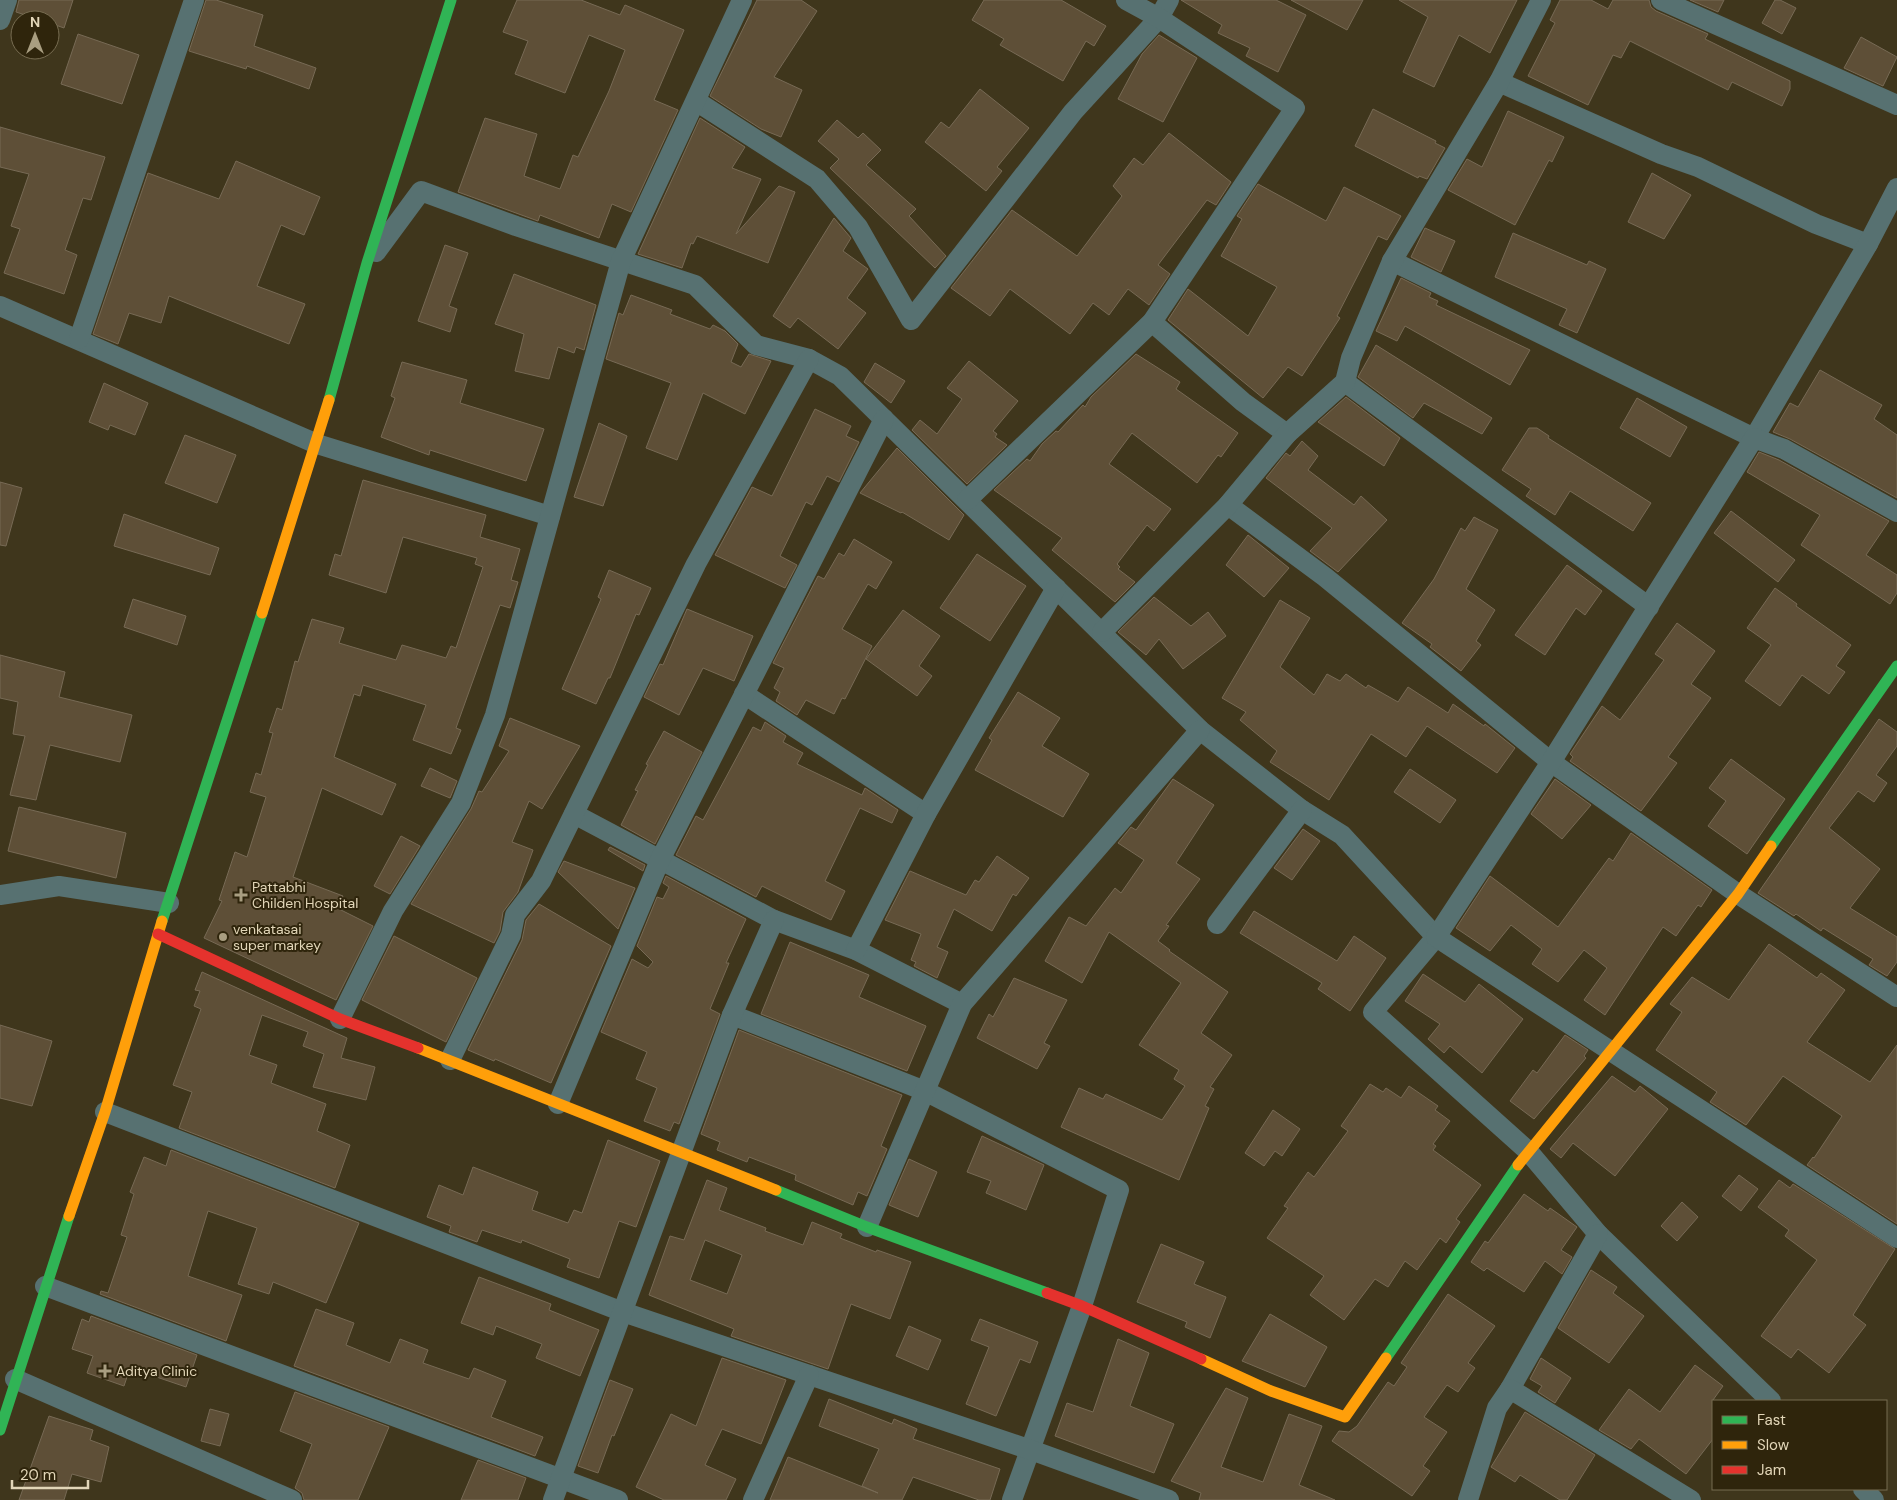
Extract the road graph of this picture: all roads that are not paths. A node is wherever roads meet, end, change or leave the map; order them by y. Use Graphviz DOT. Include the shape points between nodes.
graph roads {
  1 [pos="7,0"];
  2 [pos="194,0"];
  3 [pos="451,0"];
  4 [pos="742,0"];
  5 [pos="1126,0"];
  6 [pos="1168,0"];
  7 [pos="1540,0"];
  8 [pos="1661,0"];
  9 [pos="1158,18"];
  10 [pos="0,20"];
  11 [pos="1499,82"];
  12 [pos="696,101"];
  13 [pos="1897,105"];
  14 [pos="1897,188"];
  15 [pos="1868,244"];
  16 [pos="622,261"];
  17 [pos="1392,261"];
  18 [pos="367,263"];
  19 [pos="0,306"];
  20 [pos="1152,322"];
  21 [pos="79,340"];
  22 [pos="809,359"];
  23 [pos="1345,382"];
  24 [pos="884,419"];
  25 [pos="1286,434"];
  26 [pos="1754,438"];
  27 [pos="317,444"];
  28 [pos="967,500"];
  29 [pos="1228,506"];
  30 [pos="1897,512"];
  31 [pos="550,516"];
  32 [pos="1056,588"];
  33 [pos="1649,607"];
  34 [pos="1102,632"];
  35 [pos="1894,678"];
  36 [pos="744,694"];
  37 [pos="1200,730"];
  38 [pos="1551,762"];
  39 [pos="1302,810"];
  40 [pos="574,814"];
  41 [pos="926,814"];
  42 [pos="660,860"];
  43 [pos="1738,894"];
  44 [pos="0,895"];
  45 [pos="169,903"];
  46 [pos="774,920"];
  47 [pos="1217,924"];
  48 [pos="158,934"];
  49 [pos="1436,937"];
  50 [pos="856,950"];
  51 [pos="1897,997"];
  52 [pos="962,1004"];
  53 [pos="732,1015"];
  54 [pos="340,1019"];
  55 [pos="1611,1053"];
  56 [pos="450,1060"];
  57 [pos="925,1091"];
  58 [pos="558,1104"];
  59 [pos="105,1112"];
  60 [pos="1528,1151"];
  61 [pos="683,1153"];
  62 [pos="867,1227"];
  63 [pos="1598,1234"];
  64 [pos="1897,1238"];
  65 [pos="46,1286"];
  66 [pos="1082,1306"];
  67 [pos="623,1312"];
  68 [pos="809,1376"];
  69 [pos="16,1379"];
  70 [pos="1510,1388"];
  71 [pos="1770,1400"];
  72 [pos="0,1430"];
  73 [pos="1031,1450"];
  74 [pos="560,1479"];
  75 [pos="1863,1490"];
  76 [pos="292,1500"];
  77 [pos="553,1500"];
  78 [pos="618,1500"];
  79 [pos="753,1500"];
  80 [pos="1012,1500"];
  81 [pos="1169,1500"];
  82 [pos="1468,1500"];
  83 [pos="1691,1500"];
  84 [pos="1874,1500"];
  1 -- 10 [label="street"];
  2 -- 21 [label="street"];
  3 -- 18 [label="street"];
  4 -- 12 [label="street"];
  5 -- 9 [label="street"];
  6 -- 9 [label="street"];
  7 -- 11 [label="street"];
  8 -- 13 [label="street"];
  9 -- 12 [label="street" via="1074,112 911,320 858,227 817,179"];
  9 -- 20 [label="street" via="1295,108"];
  11 -- 15 [label="street" via="1661,154 1698,167 1816,224"];
  11 -- 17 [label="street"];
  12 -- 16 [label="street"];
  14 -- 15 [label="street"];
  15 -- 26 [label="street"];
  16 -- 18 [label="street" via="421,191"];
  16 -- 22 [label="street" via="695,285 756,345"];
  16 -- 31 [label="street"];
  17 -- 23 [label="street" via="1351,358"];
  17 -- 26 [label="street"];
  18 -- 27 [label="street"];
  19 -- 21 [label="street"];
  20 -- 25 [label="street" via="1243,402"];
  20 -- 28 [label="street"];
  21 -- 27 [label="street"];
  22 -- 24 [label="street" via="840,376"];
  22 -- 40 [label="street" via="696,564"];
  23 -- 25 [label="street"];
  23 -- 33 [label="street"];
  24 -- 28 [label="street"];
  24 -- 36 [label="street"];
  25 -- 29 [label="street"];
  26 -- 30 [label="street" via="1784,449"];
  26 -- 33 [label="street"];
  27 -- 31 [label="street"];
  27 -- 45 [label="street"];
  28 -- 32 [label="street"];
  29 -- 34 [label="street"];
  29 -- 38 [label="street" via="1325,577"];
  31 -- 54 [label="street" via="496,715 461,803 393,911"];
  32 -- 34 [label="street"];
  32 -- 41 [label="street"];
  33 -- 38 [label="street"];
  34 -- 37 [label="street"];
  35 -- 43 [label="street"];
  36 -- 41 [label="street"];
  36 -- 42 [label="street"];
  37 -- 39 [label="street"];
  37 -- 52 [label="street"];
  38 -- 43 [label="street"];
  38 -- 49 [label="street"];
  39 -- 47 [label="street"];
  39 -- 49 [label="street" via="1342,835"];
  40 -- 42 [label="street"];
  40 -- 56 [label="street" via="541,881 515,915 511,935"];
  41 -- 50 [label="street"];
  42 -- 46 [label="street"];
  42 -- 58 [label="street"];
  43 -- 51 [label="street"];
  43 -- 55 [label="street"];
  44 -- 45 [label="street" via="59,886"];
  45 -- 48 [label="street"];
  46 -- 50 [label="street"];
  46 -- 53 [label="street"];
  48 -- 54 [label="street"];
  48 -- 59 [label="street"];
  49 -- 55 [label="street"];
  49 -- 60 [label="street" via="1373,1012"];
  50 -- 52 [label="street"];
  52 -- 57 [label="street"];
  53 -- 57 [label="street"];
  53 -- 61 [label="street"];
  54 -- 56 [label="street"];
  55 -- 60 [label="street"];
  55 -- 64 [label="street"];
  56 -- 58 [label="street"];
  57 -- 62 [label="street"];
  57 -- 66 [label="street" via="1119,1190"];
  58 -- 61 [label="street"];
  59 -- 65 [label="street"];
  59 -- 67 [label="street"];
  60 -- 63 [label="street"];
  60 -- 66 [label="street" via="1345,1417 1271,1391"];
  61 -- 62 [label="street"];
  61 -- 67 [label="street"];
  62 -- 66 [label="street"];
  63 -- 70 [label="street"];
  63 -- 71 [label="street"];
  65 -- 69 [label="street"];
  65 -- 74 [label="street"];
  66 -- 73 [label="street"];
  67 -- 68 [label="street"];
  67 -- 74 [label="street"];
  68 -- 73 [label="street"];
  68 -- 79 [label="street"];
  69 -- 72 [label="street"];
  69 -- 76 [label="street"];
  70 -- 82 [label="street" via="1497,1408"];
  70 -- 83 [label="street"];
  73 -- 80 [label="street"];
  73 -- 81 [label="street"];
  74 -- 77 [label="street"];
  74 -- 78 [label="street"];
  75 -- 84 [label="street"];
}
